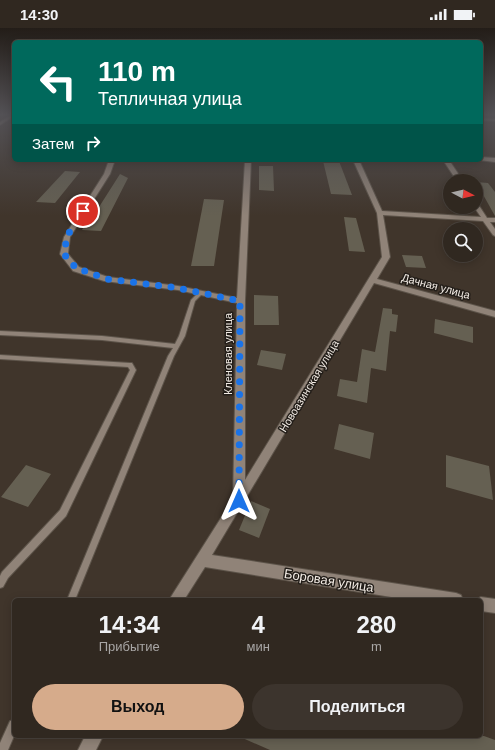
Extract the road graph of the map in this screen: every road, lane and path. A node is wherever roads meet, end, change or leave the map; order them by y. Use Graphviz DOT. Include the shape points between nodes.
graph roads {
  1 [pos="483,159"];
  2 [pos="495,160"];
  3 [pos="111,162"];
  4 [pos="248,162"];
  5 [pos="357,162"];
  6 [pos="447,162"];
  7 [pos="455,174"];
  8 [pos="380,213"];
  9 [pos="482,214"];
  10 [pos="485,219"];
  11 [pos="495,220"];
  12 [pos="495,234"];
  13 [pos="372,280"];
  14 [pos="201,293"];
  15 [pos="240,301"];
  16 [pos="495,314"];
  17 [pos="0,333"];
  18 [pos="177,346"];
  19 [pos="0,357"];
  20 [pos="239,501"];
  21 [pos="202,560"];
  22 [pos="0,584"];
  23 [pos="72,598"];
  24 [pos="177,598"];
  25 [pos="443,598"];
  26 [pos="483,604"];
  27 [pos="495,606"];
  28 [pos="12,729"];
  29 [pos="93,738"];
  30 [pos="2,750"];
  31 [pos="87,750"];
  1 -- 2 [label="street"];
  3 -- 14 [label="street" via="107,174 67,236 64,254 76,268 107,279"];
  4 -- 15 [label="street, Кленовая улица"];
  5 -- 8 [label="street, Новоазинская улица"];
  6 -- 7 [label="street"];
  8 -- 10 [label="street"];
  8 -- 13 [label="street, Новоазинская улица" via="386,257"];
  9 -- 10 [label="street"];
  10 -- 11 [label="street"];
  10 -- 12 [label="street"];
  13 -- 16 [label="street, Дачная улица"];
  13 -- 20 [label="street, Новоазинская улица"];
  14 -- 15 [label="street"];
  14 -- 18 [label="lane" via="193,300"];
  15 -- 20 [label="street, Кленовая улица"];
  17 -- 18 [label="lane" via="102,338"];
  18 -- 23 [label="lane"];
  19 -- 22 [label="lane" via="130,365 133,370 63,513 5,575"];
  20 -- 21 [label="street, Новоазинская улица"];
  21 -- 24 [label="street, Новоазинская улица"];
  21 -- 25 [label="street, Боровая улица"];
  26 -- 27 [label="street"];
  28 -- 30 [label="lane"];
  29 -- 31 [label="street"];
}
